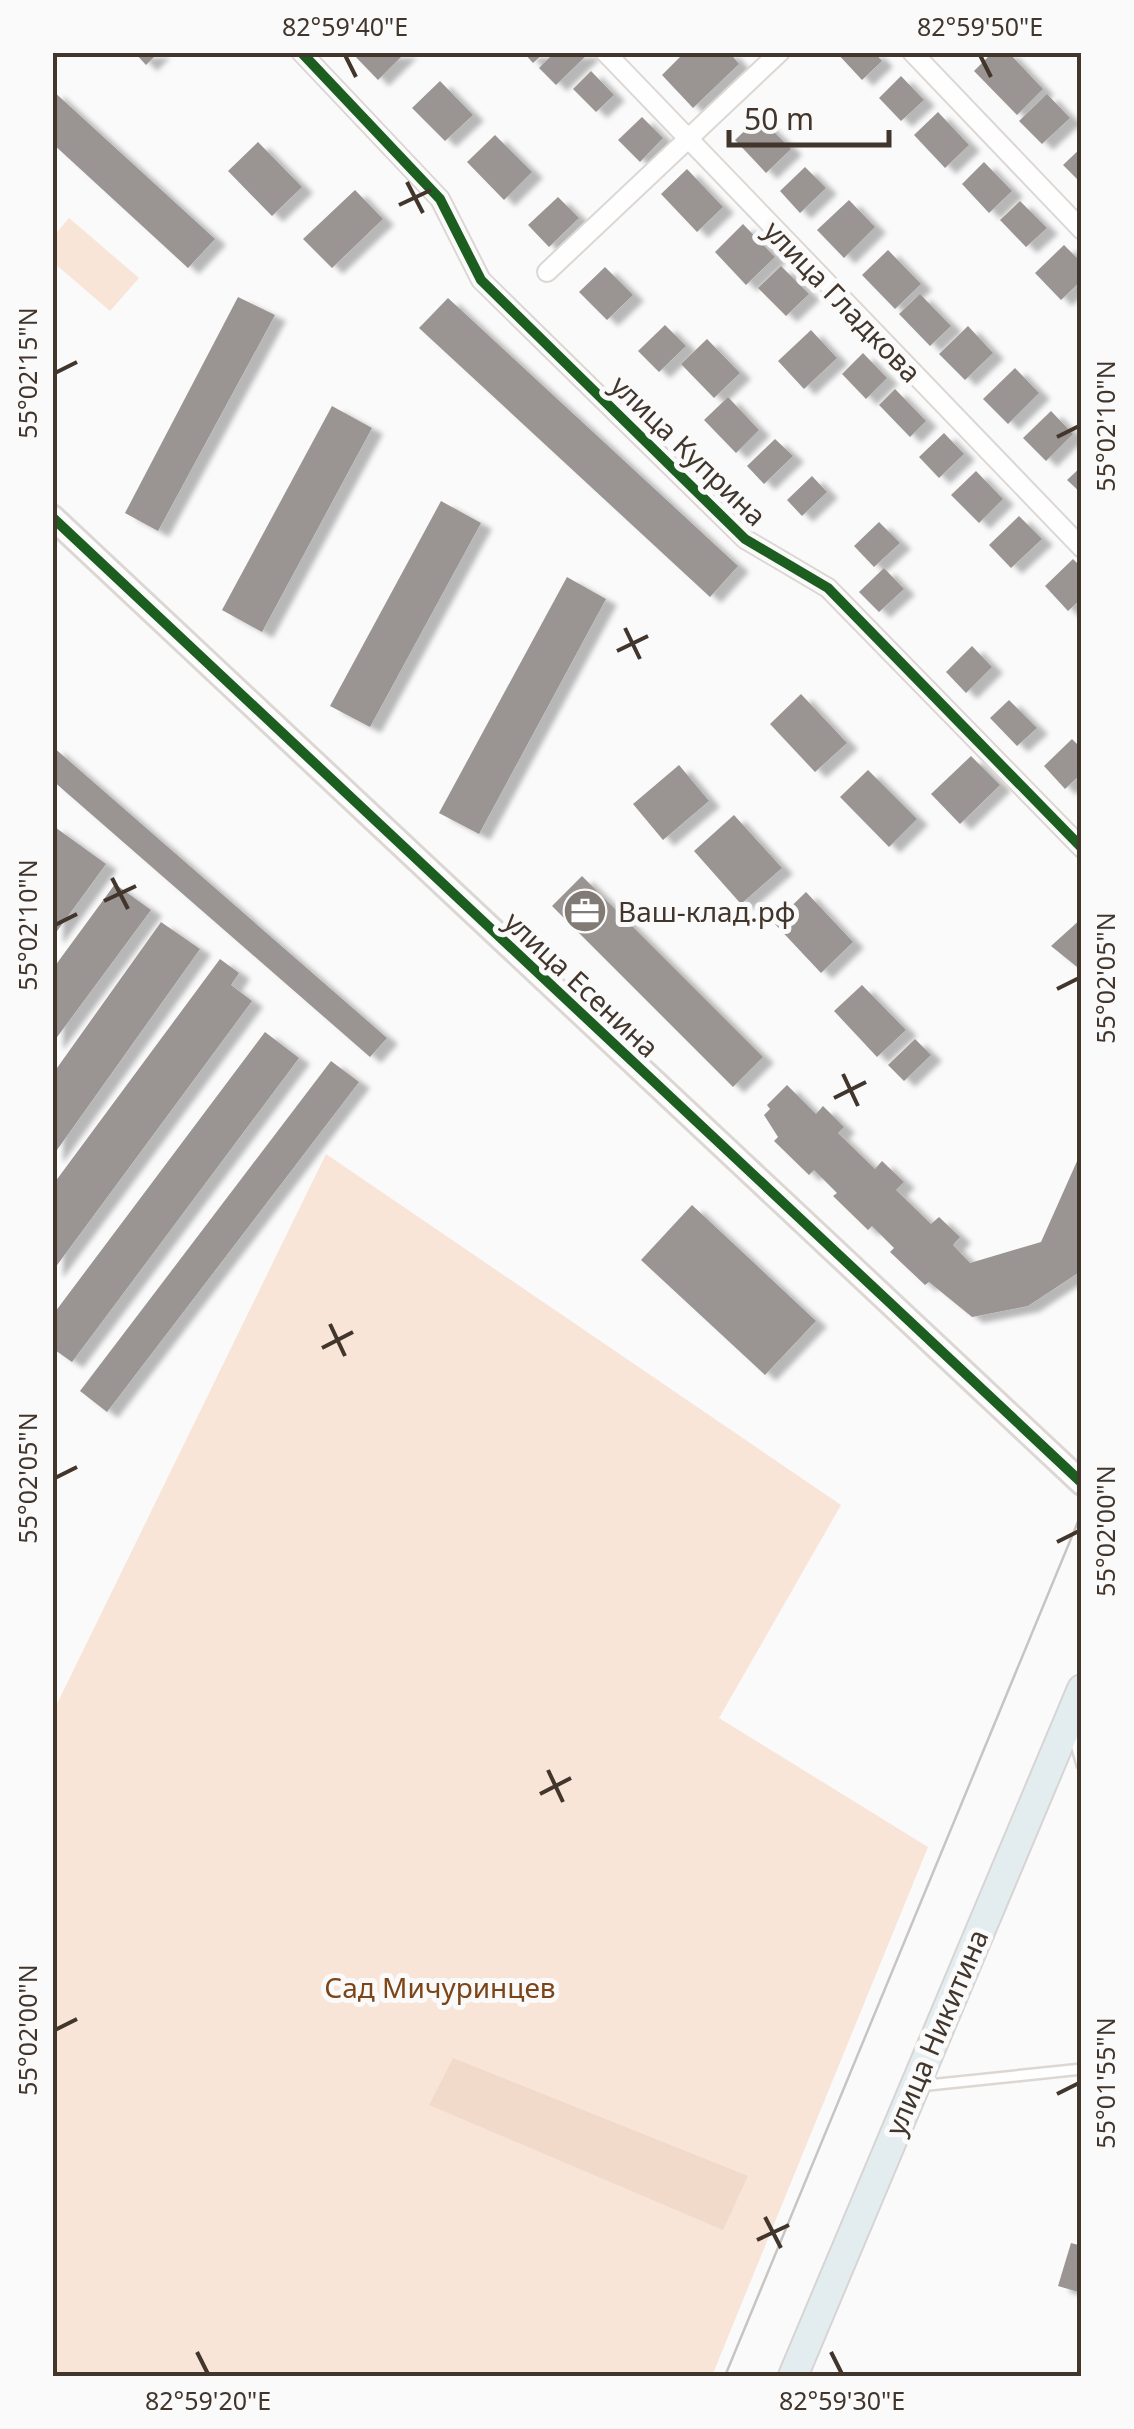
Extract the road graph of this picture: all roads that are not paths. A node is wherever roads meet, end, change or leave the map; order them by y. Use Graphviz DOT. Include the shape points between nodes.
graph roads {
  1 [pos="301,52"];
  2 [pos="605,52"];
  3 [pos="780,52"];
  4 [pos="912,52"];
  5 [pos="687,139"];
  6 [pos="1082,230"];
  7 [pos="547,272"];
  8 [pos="52,517"];
  9 [pos="1082,548"];
  10 [pos="1082,848"];
  11 [pos="1082,1483"];
  12 [pos="1082,1689"];
  13 [pos="1069,1722"];
  14 [pos="1082,1765"];
  15 [pos="1082,2069"];
  16 [pos="911,2087"];
  17 [pos="793,2376"];
  1 -- 10 [label="street, улица Куприна" via="440,199 481,280 745,539 828,588"];
  2 -- 5 [label="street, улица Гладкова"];
  3 -- 5 [label="street"];
  4 -- 6 [label="street"];
  5 -- 7 [label="street"];
  5 -- 9 [label="street, улица Гладкова"];
  8 -- 11 [label="street, улица Есенина"];
  12 -- 13 [label="main road, улица Никитина"];
  13 -- 14 [label="lane"];
  13 -- 16 [label="main road, улица Никитина"];
  15 -- 16 [label="lane"];
  16 -- 17 [label="main road, улица Никитина"];
}
